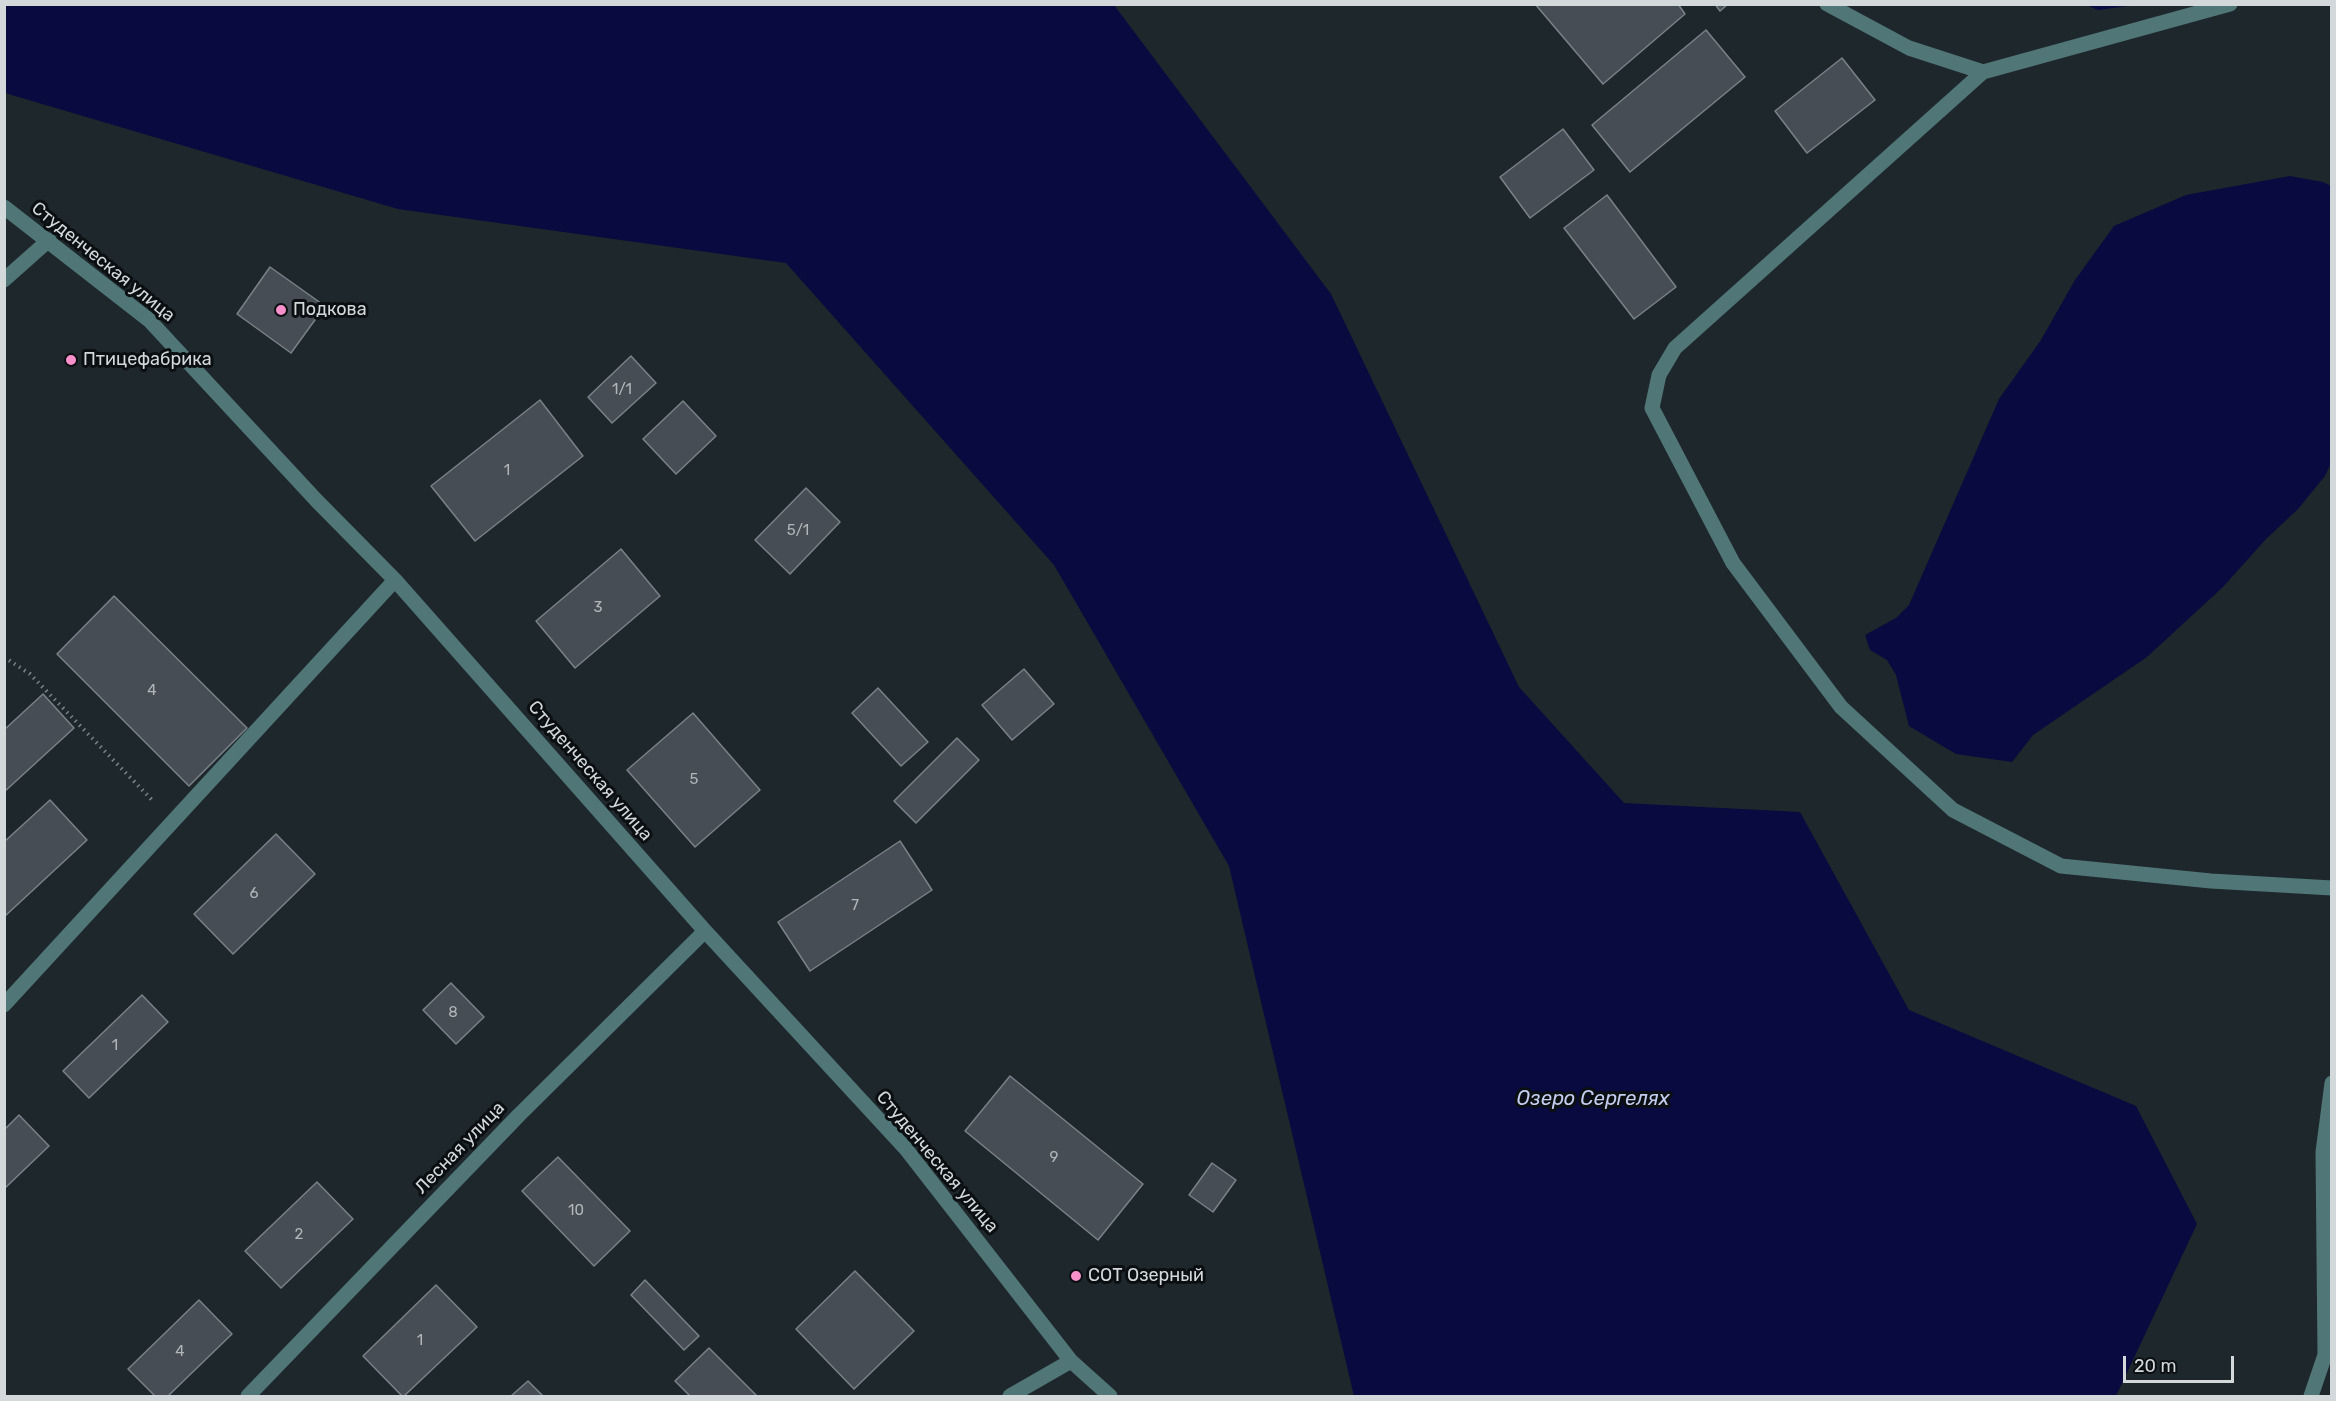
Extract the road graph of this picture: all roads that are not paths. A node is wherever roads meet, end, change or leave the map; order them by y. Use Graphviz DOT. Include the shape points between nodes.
graph roads {
  1 [pos="1827,4"];
  2 [pos="2229,4"];
  3 [pos="1983,72"];
  4 [pos="4,207"];
  5 [pos="49,240"];
  6 [pos="4,280"];
  7 [pos="395,580"];
  8 [pos="2331,888"];
  9 [pos="705,931"];
  10 [pos="4,1005"];
  11 [pos="2331,1083"];
  12 [pos="1071,1360"];
  13 [pos="248,1396"];
  14 [pos="1010,1396"];
  15 [pos="1110,1396"];
  16 [pos="2312,1396"];
  1 -- 3 [label="street" via="1909,48"];
  2 -- 3 [label="street"];
  3 -- 8 [label="street" via="1675,348 1659,375 1652,408 1733,563 1841,707 1953,810 2061,866"];
  4 -- 5 [label="street, Студенческая улица"];
  5 -- 6 [label="street"];
  5 -- 7 [label="street, Студенческая улица" via="149,320 316,501"];
  7 -- 9 [label="street, Студенческая улица"];
  7 -- 10 [label="street"];
  9 -- 12 [label="street, Студенческая улица" via="906,1149"];
  9 -- 13 [label="street, Лесная улица" via="519,1114"];
  11 -- 16 [label="street" via="2323,1152 2325,1355"];
  12 -- 14 [label="street"];
  12 -- 15 [label="street, Студенческая улица"];
}
